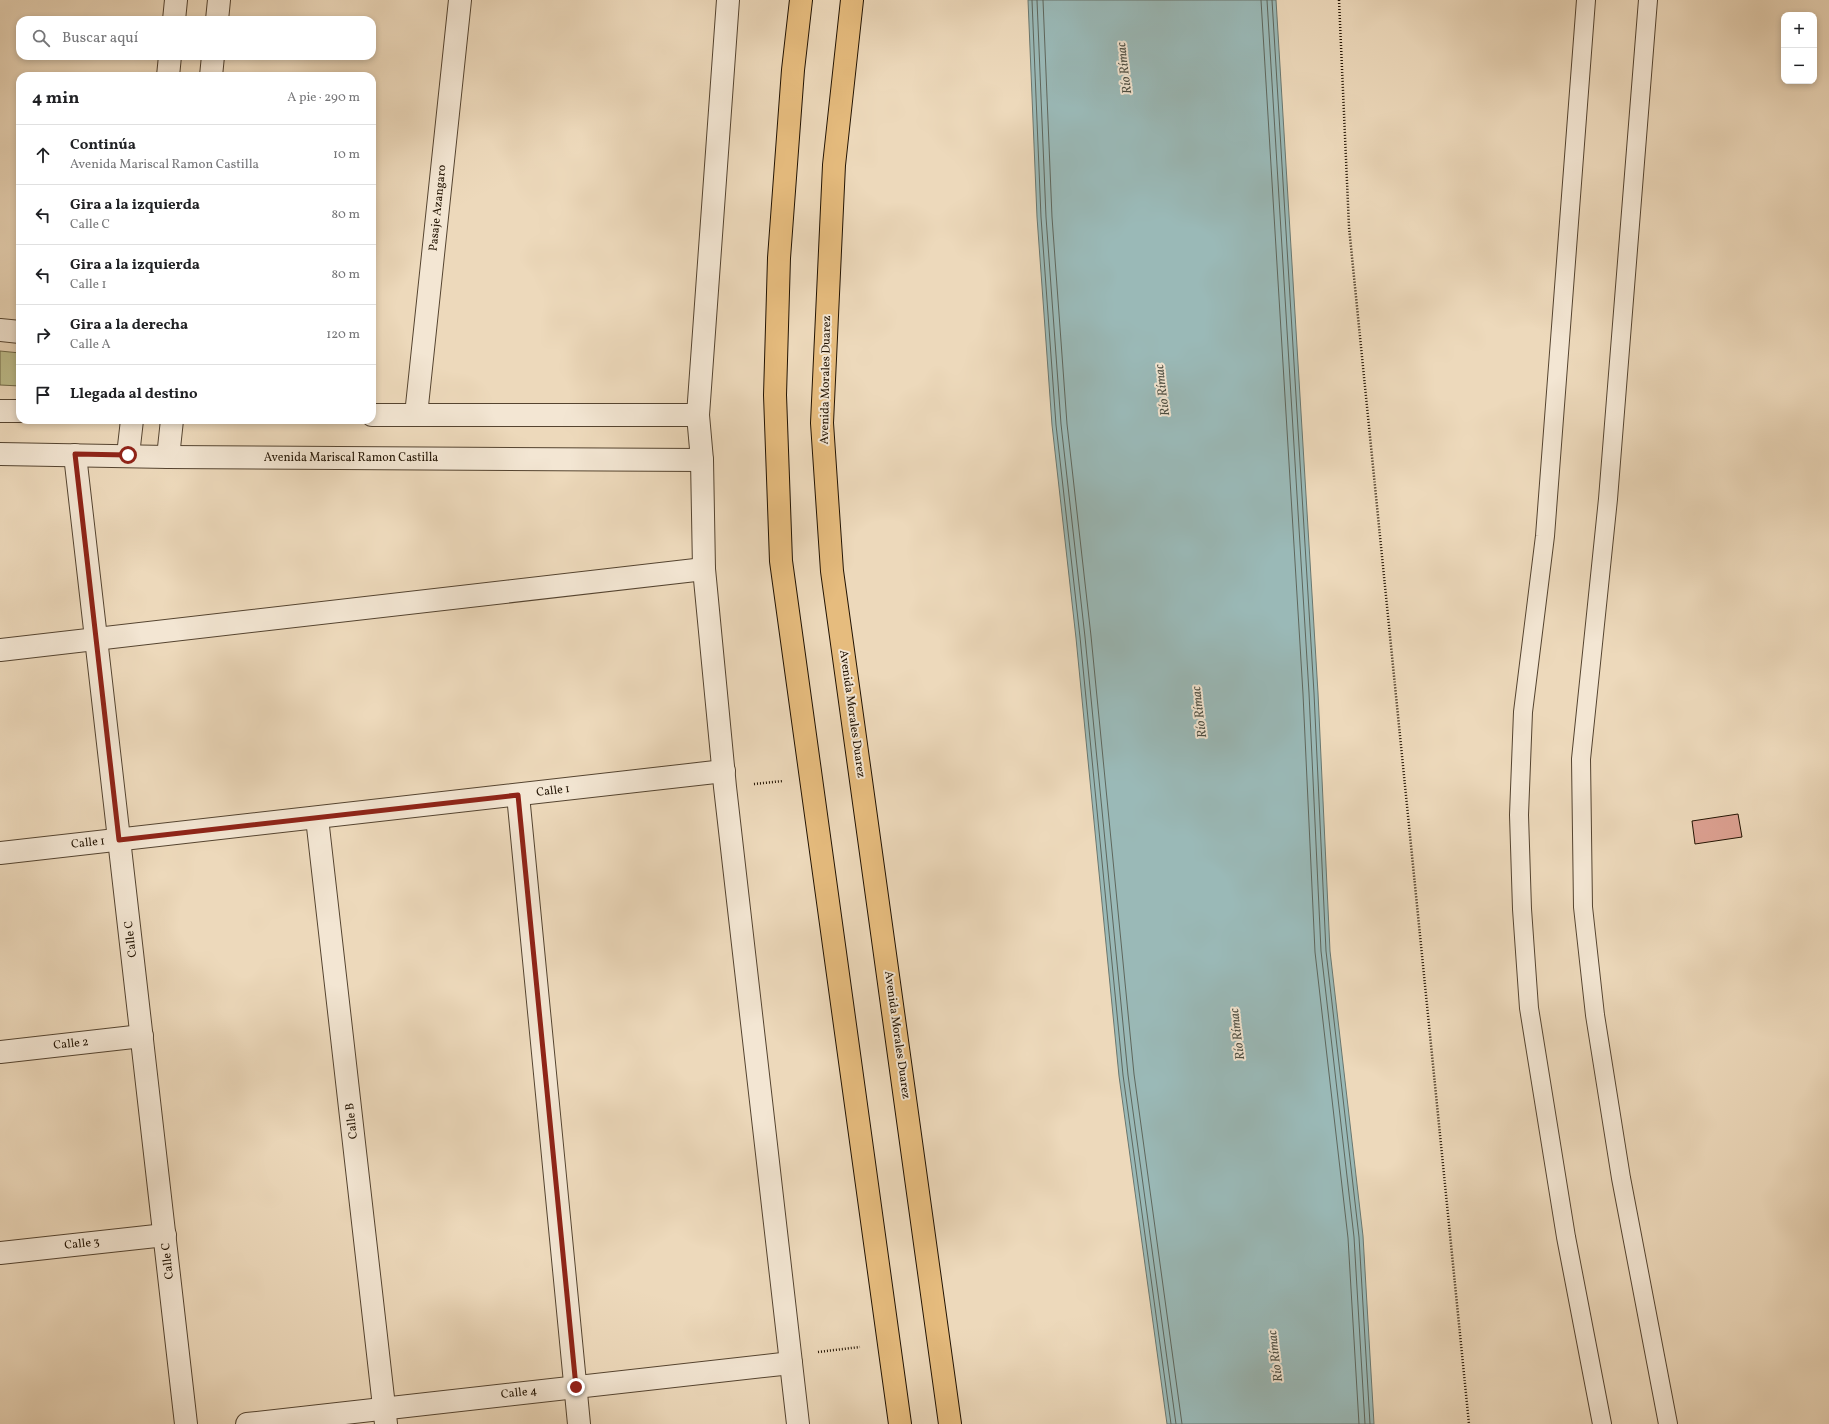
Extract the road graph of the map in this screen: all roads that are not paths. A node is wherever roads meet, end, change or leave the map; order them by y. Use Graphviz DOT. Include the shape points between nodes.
graph roads {
  1 [pos="176,0"];
  2 [pos="219,0"];
  3 [pos="460,0"];
  4 [pos="728,0"];
  5 [pos="800,0"];
  6 [pos="852,0"];
  7 [pos="1586,0"];
  8 [pos="1648,0"];
  9 [pos="174,16"];
  10 [pos="217,16"];
  11 [pos="170,60"];
  12 [pos="213,60"];
  13 [pos="168,72"];
  14 [pos="211,72"];
  15 [pos="0,330"];
  16 [pos="16,332"];
  17 [pos="0,411"];
  18 [pos="16,411"];
  19 [pos="376,415"];
  20 [pos="416,415"];
  21 [pos="698,415"];
  22 [pos="132,424"];
  23 [pos="172,424"];
  24 [pos="0,454"];
  25 [pos="75,454"];
  26 [pos="128,455"];
  27 [pos="168,457"];
  28 [pos="702,460"];
  29 [pos="704,569"];
  30 [pos="97,639"];
  31 [pos="0,650"];
  32 [pos="725,779"];
  33 [pos="518,795"];
  34 [pos="318,818"];
  35 [pos="119,840"];
  36 [pos="0,853"];
  37 [pos="142,1036"];
  38 [pos="0,1052"];
  39 [pos="165,1235"];
  40 [pos="0,1254"];
  41 [pos="791,1360"];
  42 [pos="576,1387"];
  43 [pos="385,1416"];
  44 [pos="186,1424"];
  45 [pos="247,1424"];
  46 [pos="580,1424"];
  47 [pos="798,1424"];
  48 [pos="900,1424"];
  49 [pos="950,1424"];
  50 [pos="1602,1424"];
  51 [pos="1668,1424"];
  1 -- 9 [label="street"];
  2 -- 10 [label="street"];
  3 -- 20 [label="street, Pasaje Azangaro"];
  4 -- 21 [label="street"];
  5 -- 48 [label="highway" via="778,258 776,395 781,561"];
  6 -- 49 [label="highway, Avenida Morales Duarez" via="834,165 822,423 832,571"];
  7 -- 50 [label="lane" via="1545,536 1523,712 1519,815 1529,1008 1566,1237"];
  8 -- 51 [label="lane" via="1608,499 1581,759 1583,907 1595,1015 1620,1170"];
  11 -- 13 [label="street"];
  12 -- 14 [label="street"];
  15 -- 16 [label="street"];
  17 -- 18 [label="street"];
  19 -- 20 [label="street"];
  20 -- 21 [label="street"];
  21 -- 28 [label="street"];
  22 -- 26 [label="street"];
  23 -- 27 [label="street"];
  24 -- 25 [label="street, Avenida Mariscal Ramon Castilla"];
  25 -- 26 [label="street, Avenida Mariscal Ramon Castilla"];
  25 -- 30 [label="street, Calle C"];
  26 -- 27 [label="street, Avenida Mariscal Ramon Castilla"];
  27 -- 28 [label="street, Avenida Mariscal Ramon Castilla"];
  28 -- 29 [label="street"];
  29 -- 30 [label="street"];
  29 -- 32 [label="street"];
  30 -- 31 [label="street"];
  30 -- 35 [label="street, Calle C"];
  32 -- 33 [label="street, Calle 1"];
  32 -- 41 [label="street"];
  33 -- 34 [label="street, Calle 1"];
  33 -- 42 [label="street"];
  34 -- 35 [label="street, Calle 1"];
  34 -- 43 [label="street, Calle B"];
  35 -- 36 [label="street, Calle 1"];
  35 -- 37 [label="street, Calle C"];
  37 -- 38 [label="street, Calle 2"];
  37 -- 39 [label="street, Calle C"];
  39 -- 40 [label="street, Calle 3"];
  39 -- 44 [label="street, Calle C"];
  41 -- 42 [label="street, Calle 4"];
  41 -- 47 [label="street"];
  42 -- 43 [label="street, Calle 4"];
  42 -- 46 [label="street"];
  43 -- 45 [label="street, Calle 4"];
}
